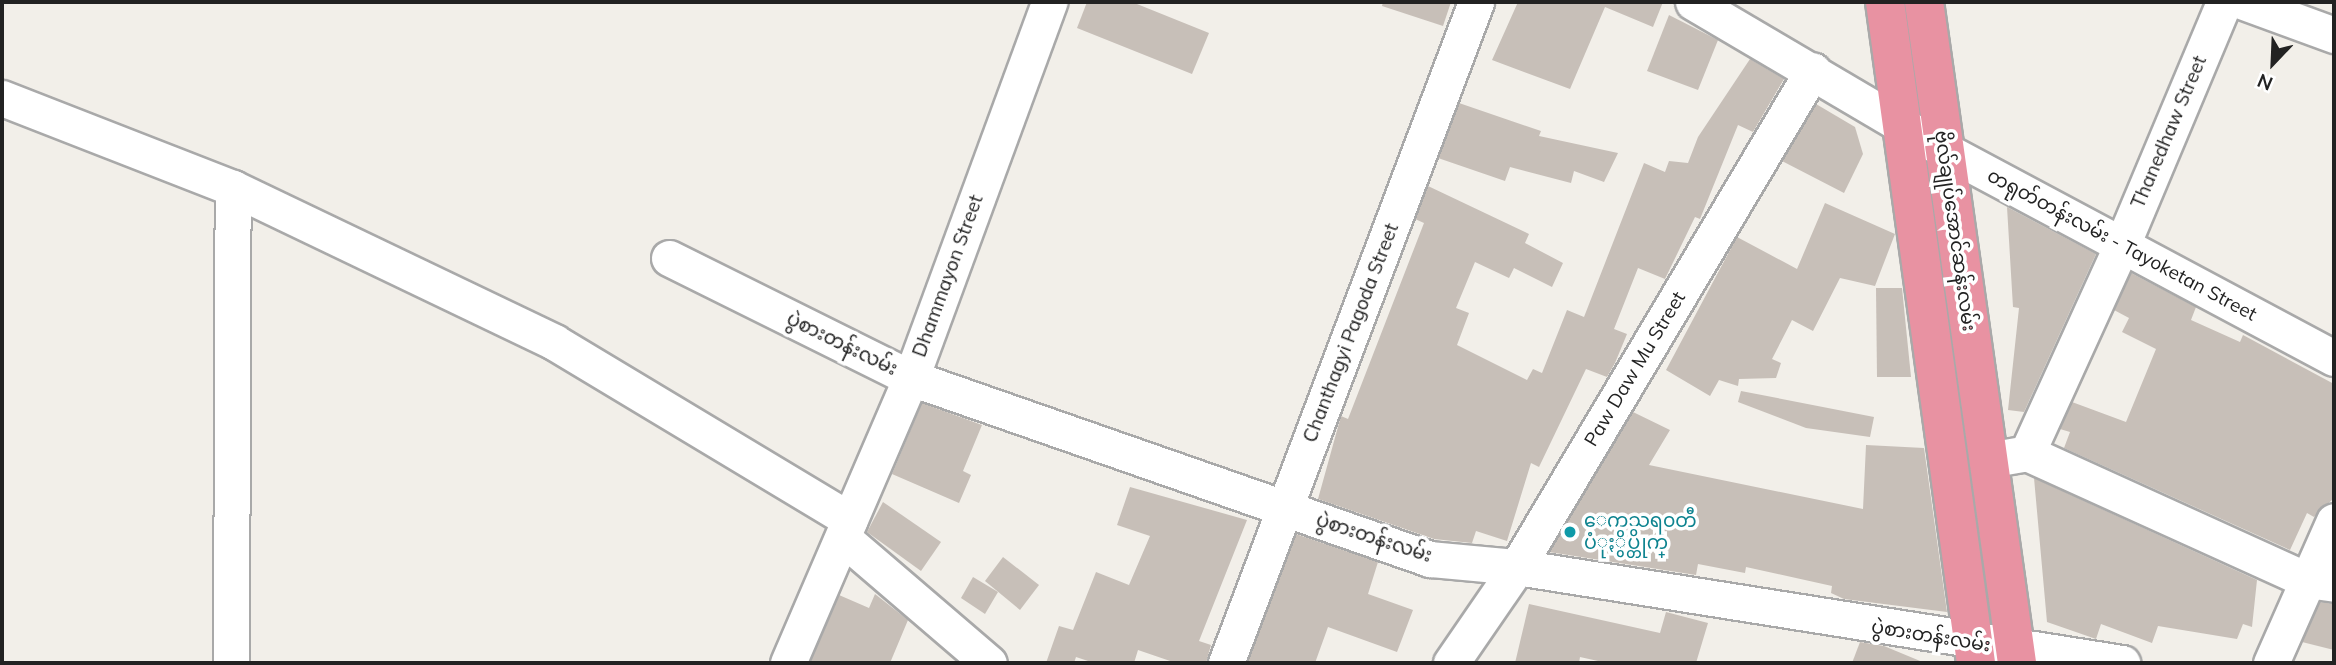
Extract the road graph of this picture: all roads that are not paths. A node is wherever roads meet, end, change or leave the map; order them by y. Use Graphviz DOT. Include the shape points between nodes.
graph roads {
  1 [pos="1049,2"];
  2 [pos="1476,2"];
  3 [pos="1693,2"];
  4 [pos="1885,2"];
  5 [pos="1924,2"];
  6 [pos="2224,2"];
  7 [pos="2244,2"];
  8 [pos="2334,36"];
  9 [pos="1813,70"];
  10 [pos="2,98"];
  11 [pos="1905,126"];
  12 [pos="1944,150"];
  13 [pos="233,188"];
  14 [pos="2122,245"];
  15 [pos="669,258"];
  16 [pos="2334,358"];
  17 [pos="911,378"];
  18 [pos="2027,453"];
  19 [pos="1968,456"];
  20 [pos="1285,508"];
  21 [pos="2334,521"];
  22 [pos="847,529"];
  23 [pos="1517,567"];
  24 [pos="2321,582"];
  25 [pos="1975,653"];
  26 [pos="2015,655"];
  27 [pos="231,663"];
  28 [pos="788,663"];
  29 [pos="989,663"];
  30 [pos="1226,663"];
  31 [pos="1451,663"];
  32 [pos="2122,663"];
  33 [pos="2271,663"];
  1 -- 17 [label="street, Dhammayon Street"];
  2 -- 20 [label="street, Chanthagyi Pagoda Street"];
  3 -- 9 [label="street, တရုတ်တန်းလမ်း - Tayoketan Street"];
  4 -- 11 [label="highway, ဗိုလ်ချုပ်အောင်ဆန်းလမ်း"];
  5 -- 12 [label="highway, ဗိုလ်ချုပ်အောင်ဆန်းလမ်း"];
  6 -- 14 [label="street, Thanedhaw Street"];
  7 -- 8 [label="street"];
  9 -- 11 [label="street, တရုတ်တန်းလမ်း - Tayoketan Street"];
  9 -- 23 [label="street, Paw Daw Mu Street"];
  10 -- 13 [label="street"];
  11 -- 12 [label="street, တရုတ်တန်းလမ်း - Tayoketan Street"];
  11 -- 19 [label="highway, ဗိုလ်ချုပ်အောင်ဆန်းလမ်း"];
  12 -- 14 [label="street, တရုတ်တန်းလမ်း - Tayoketan Street"];
  12 -- 19 [label="highway, ဗိုလ်ချုပ်အောင်ဆန်းလမ်း"];
  13 -- 22 [label="street" via="554,342"];
  13 -- 27 [label="street"];
  14 -- 16 [label="street, တရုတ်တန်းလမ်း - Tayoketan Street"];
  14 -- 18 [label="street, Thanedhaw Street"];
  15 -- 17 [label="street, ပွဲစားတန်းလမ်း"];
  17 -- 20 [label="street, ပွဲစားတန်းလမ်း"];
  17 -- 22 [label="street, Dhammayon Street"];
  18 -- 19 [label="street"];
  18 -- 24 [label="street"];
  19 -- 25 [label="highway"];
  19 -- 26 [label="highway"];
  20 -- 23 [label="street, ပွဲစားတန်းလမ်း" via="1430,559"];
  20 -- 30 [label="street, Chanthagyi Pagoda Street"];
  21 -- 24 [label="street"];
  22 -- 28 [label="street, Dhammayon Street"];
  22 -- 29 [label="street"];
  23 -- 25 [label="street, ပွဲစားတန်းလမ်း"];
  23 -- 31 [label="street, Paw Daw Mu Street"];
  24 -- 33 [label="street"];
  25 -- 26 [label="street, ပွဲစားတန်းလမ်း"];
  26 -- 32 [label="street, ပွဲစားတန်းလမ်း"];
}
